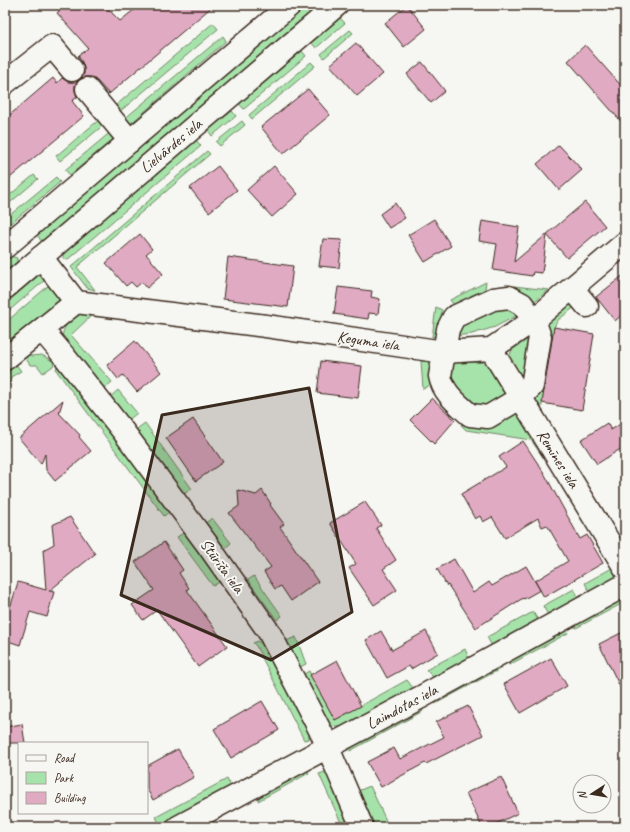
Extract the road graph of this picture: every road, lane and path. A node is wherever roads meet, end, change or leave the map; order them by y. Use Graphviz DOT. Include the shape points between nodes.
graph roads {
  1 [pos="290,5"];
  2 [pos="338,5"];
  3 [pos="72,70"];
  4 [pos="5,83"];
  5 [pos="87,89"];
  6 [pos="130,141"];
  7 [pos="13,240"];
  8 [pos="625,243"];
  9 [pos="40,257"];
  10 [pos="5,288"];
  11 [pos="572,288"];
  12 [pos="76,302"];
  13 [pos="587,306"];
  14 [pos="534,320"];
  15 [pos="42,330"];
  16 [pos="491,350"];
  17 [pos="444,352"];
  18 [pos="5,359"];
  19 [pos="520,398"];
  20 [pos="625,568"];
  21 [pos="625,585"];
  22 [pos="327,748"];
  23 [pos="178,827"];
  24 [pos="362,827"];
  1 -- 6 [label="street, Lielvārdes iela"];
  2 -- 9 [label="street, Lielvārdes iela"];
  3 -- 4 [label="street" via="52,46"];
  5 -- 6 [label="street"];
  6 -- 7 [label="street, Lielvārdes iela"];
  7 -- 9 [label="street"];
  8 -- 11 [label="street"];
  9 -- 10 [label="street, Lielvārdes iela"];
  9 -- 12 [label="street"];
  11 -- 13 [label="street"];
  11 -- 14 [label="street"];
  12 -- 15 [label="street"];
  12 -- 17 [label="street, Ķeguma iela"];
  14 -- 16 [label="street"];
  14 -- 17 [label="street" via="522,304 509,297 493,299 454,317 448,328"];
  14 -- 19 [label="street" via="540,337 532,386"];
  15 -- 18 [label="street"];
  15 -- 22 [label="street, Stūrīša iela" via="122,431 269,632"];
  16 -- 17 [label="street, Ķeguma iela"];
  16 -- 19 [label="street, Remīnes iela"];
  17 -- 19 [label="street" via="441,382 445,391 470,415 488,417"];
  19 -- 20 [label="street, Remīnes iela"];
  21 -- 22 [label="street, Laimdotas iela"];
  22 -- 23 [label="street, Laimdotas iela"];
  22 -- 24 [label="street, Stūrīša iela"];
}
